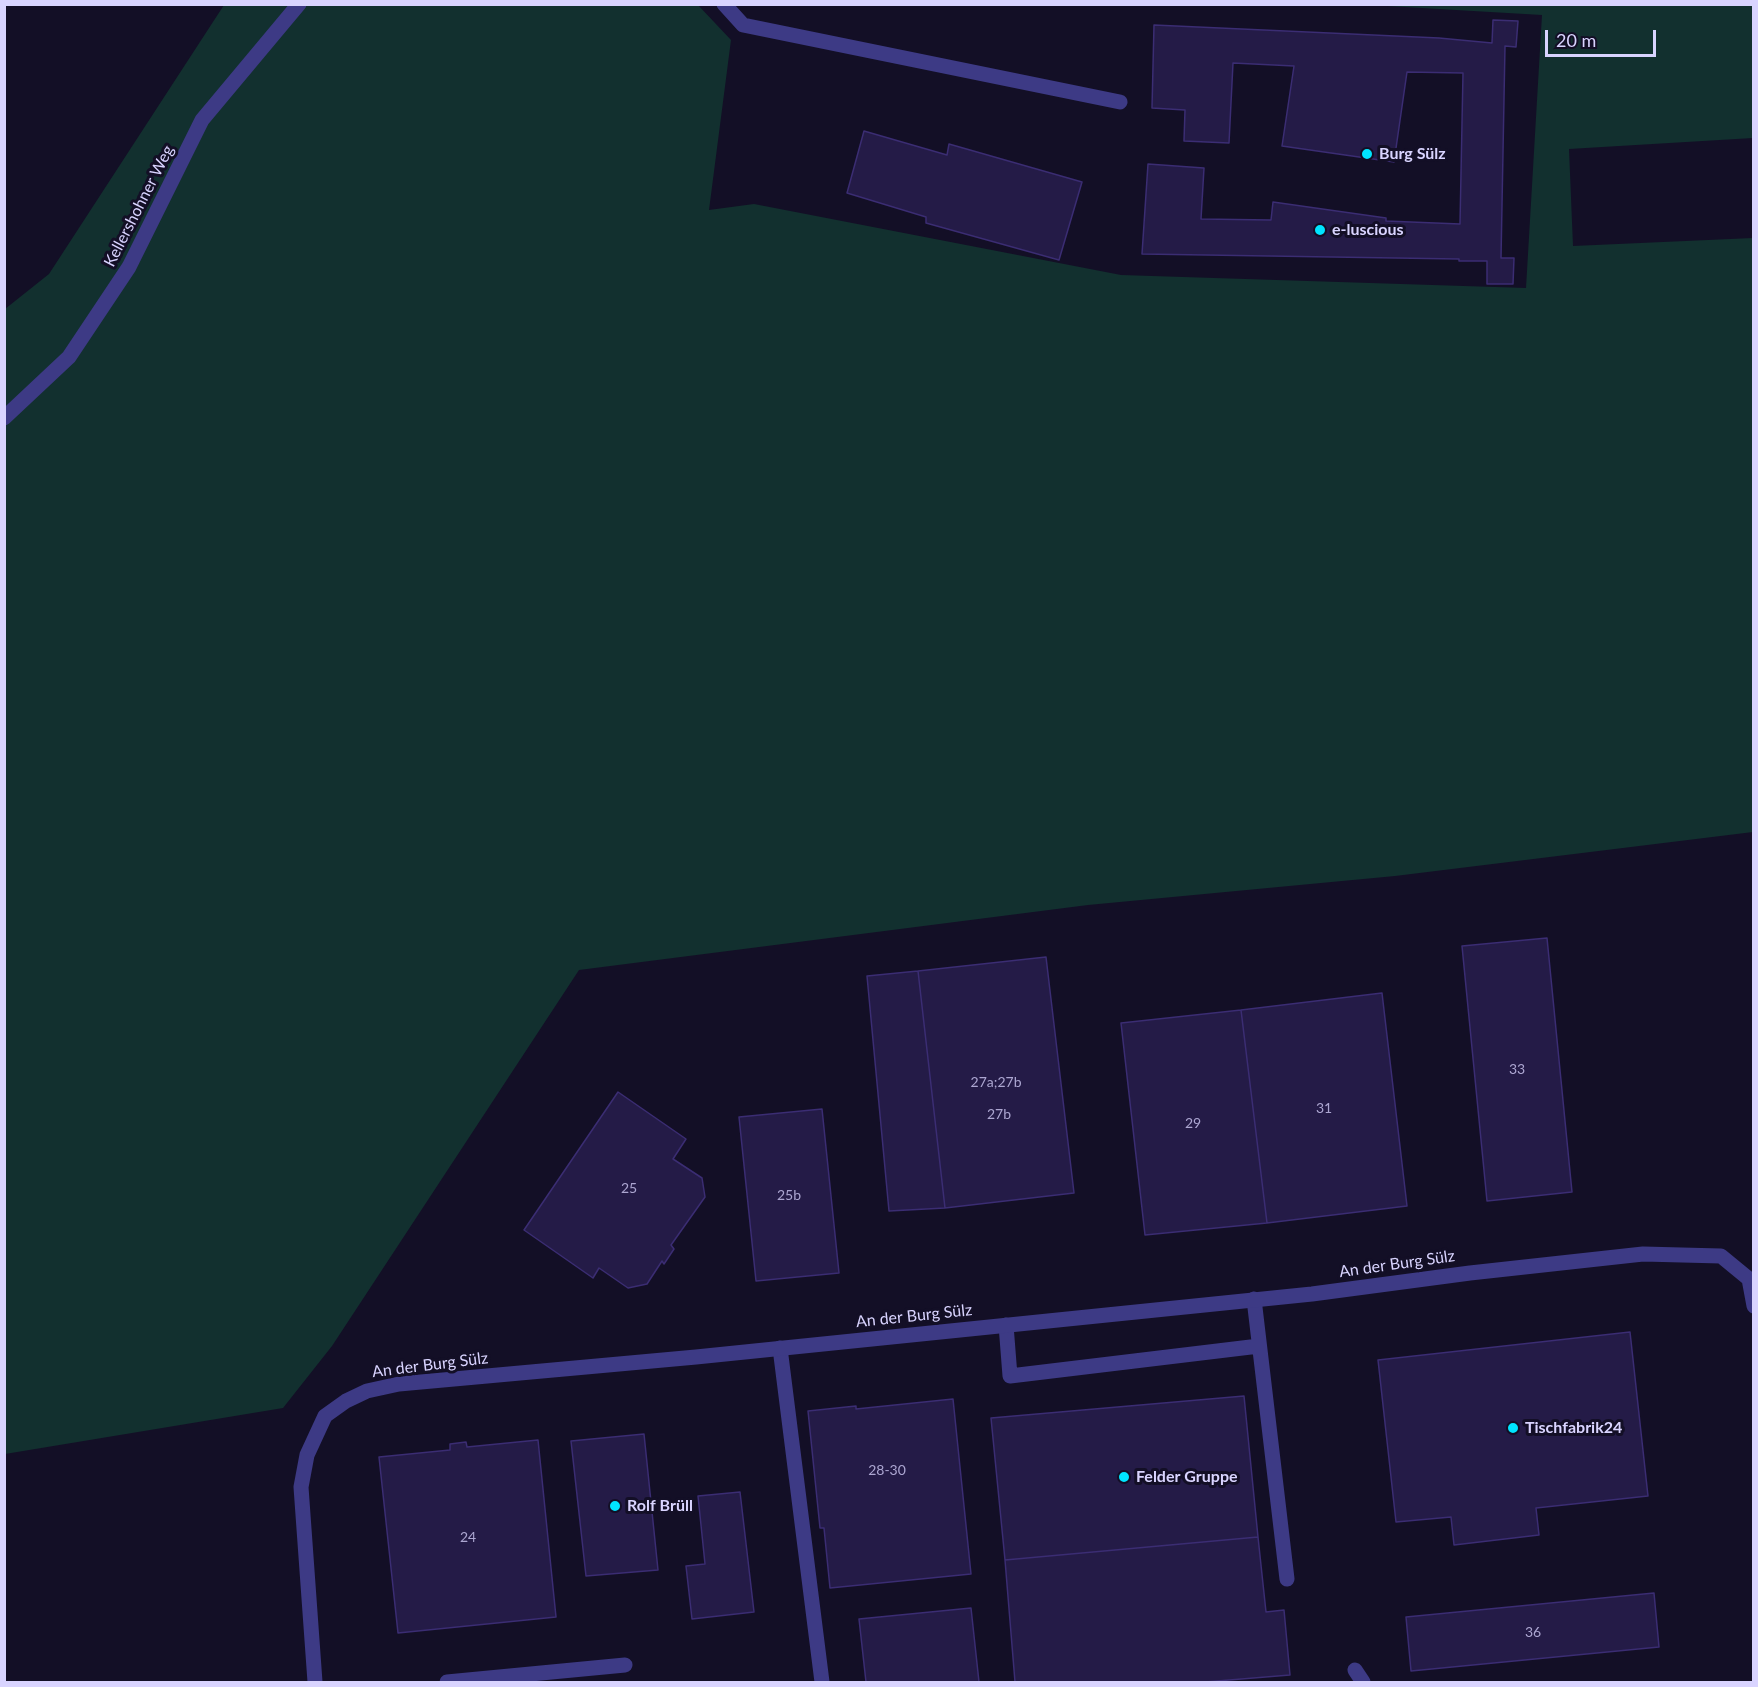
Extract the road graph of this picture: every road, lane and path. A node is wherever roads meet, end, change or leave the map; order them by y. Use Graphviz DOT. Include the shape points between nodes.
graph roads {
  1 [pos="298,4"];
  2 [pos="724,4"];
  3 [pos="1120,102"];
  4 [pos="4,418"];
  5 [pos="1254,1299"];
  6 [pos="1754,1306"];
  7 [pos="1006,1325"];
  8 [pos="1259,1346"];
  9 [pos="780,1348"];
  10 [pos="1287,1579"];
  11 [pos="625,1665"];
  12 [pos="315,1683"];
  13 [pos="447,1683"];
  14 [pos="822,1683"];
  1 -- 4 [label="street, Kellershohner Weg" via="202,120 129,267 69,357"];
  2 -- 3 [label="street" via="743,25"];
  5 -- 6 [label="street, An der Burg Sülz" via="1643,1254 1720,1256 1749,1280"];
  5 -- 7 [label="street, An der Burg Sülz"];
  5 -- 8 [label="street"];
  7 -- 8 [label="street" via="1010,1376"];
  7 -- 9 [label="street, An der Burg Sülz"];
  8 -- 10 [label="street"];
  9 -- 12 [label="street, An der Burg Sülz" via="399,1384 367,1391 325,1416 307,1455 301,1488"];
  9 -- 14 [label="street"];
  11 -- 13 [label="street"];
}
